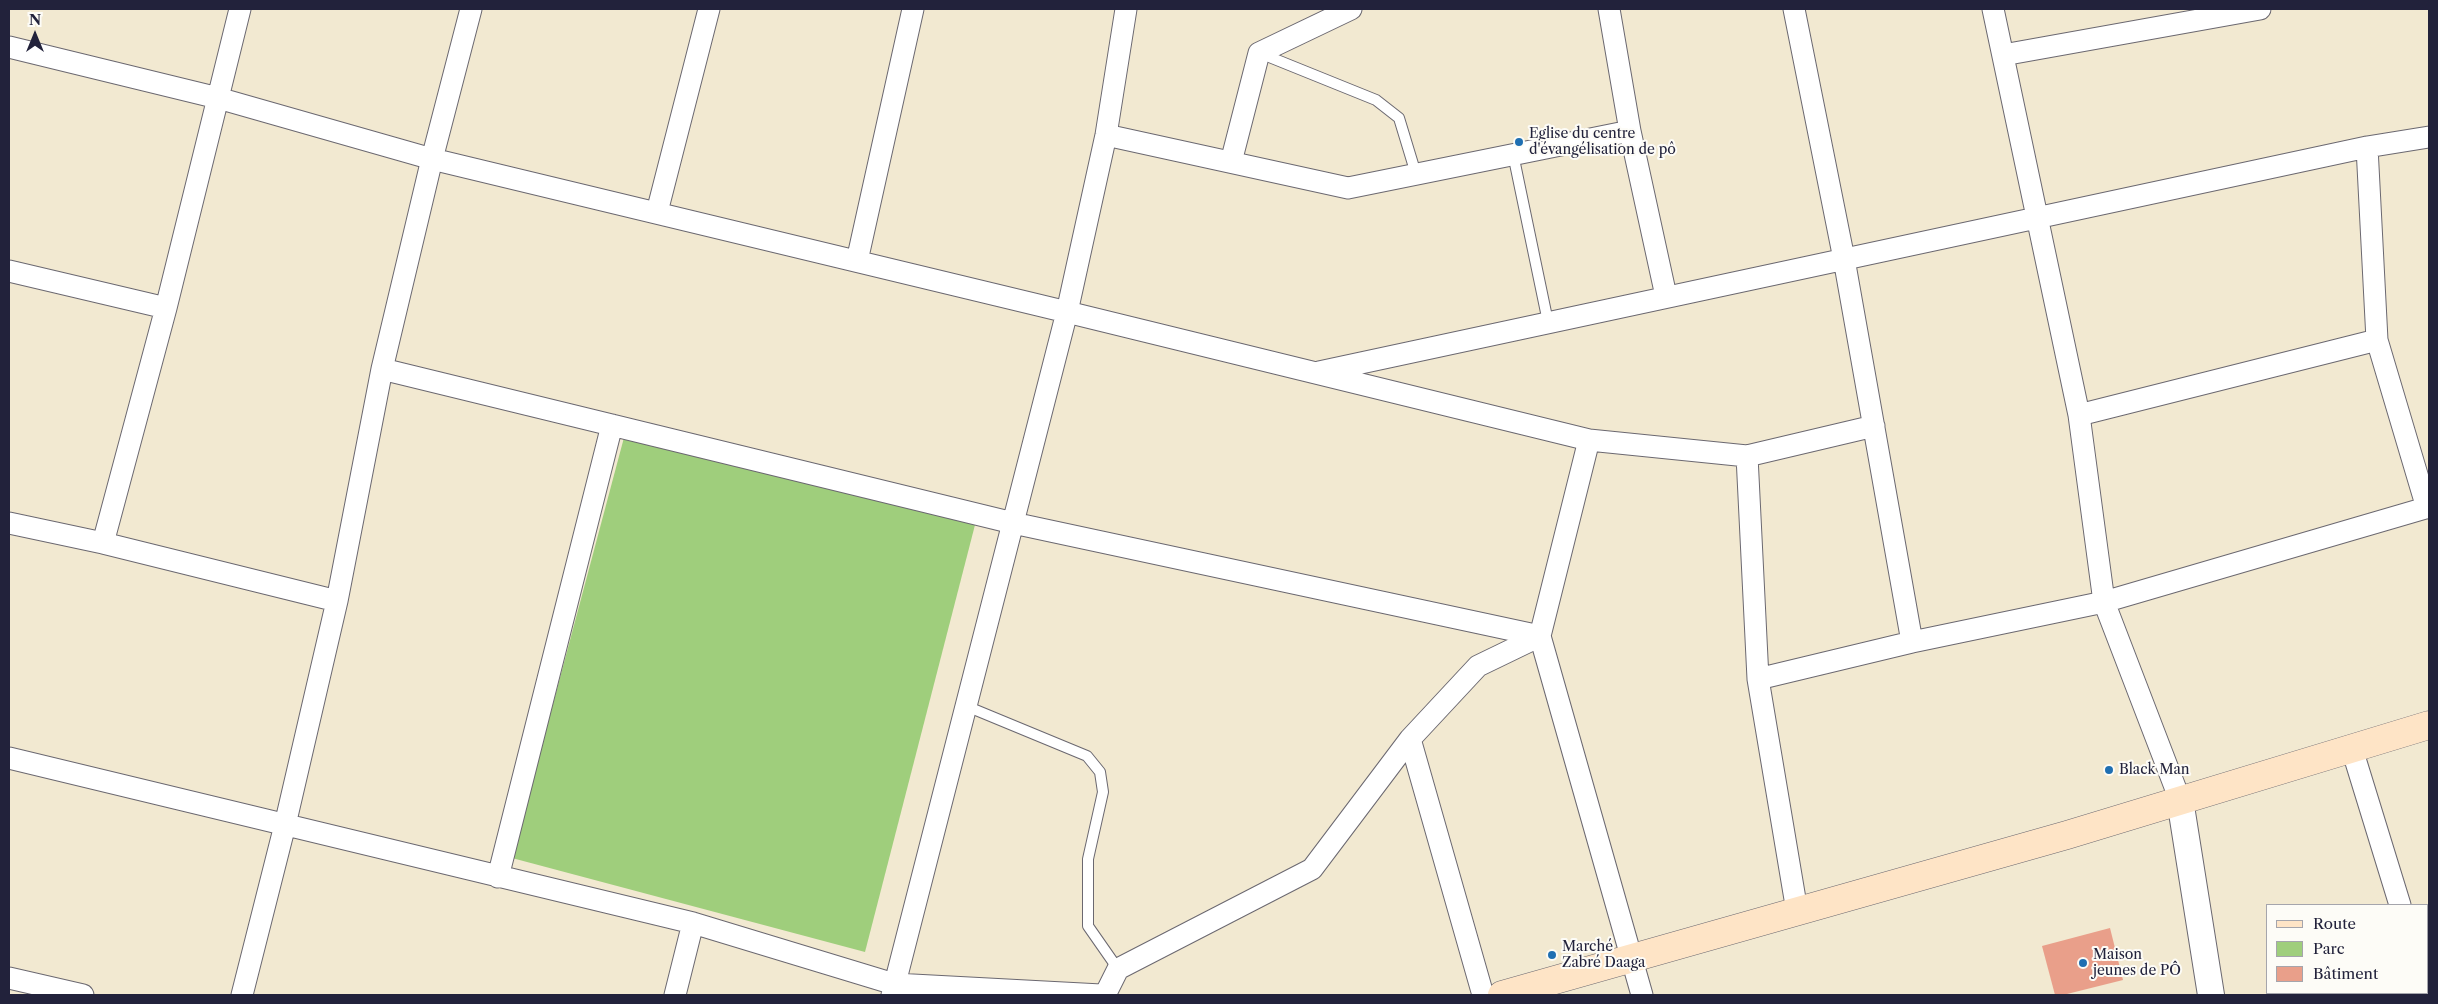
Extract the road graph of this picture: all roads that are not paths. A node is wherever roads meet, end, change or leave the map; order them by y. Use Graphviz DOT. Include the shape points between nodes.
graph roads {
  1 [pos="240,9"];
  2 [pos="471,9"];
  3 [pos="709,9"];
  4 [pos="912,9"];
  5 [pos="1126,9"];
  6 [pos="1351,9"];
  7 [pos="1609,9"];
  8 [pos="1794,9"];
  9 [pos="1993,9"];
  10 [pos="2260,9"];
  11 [pos="9,47"];
  12 [pos="1259,53"];
  13 [pos="2003,55"];
  14 [pos="218,98"];
  15 [pos="1630,131"];
  16 [pos="1106,135"];
  17 [pos="2429,137"];
  18 [pos="2367,147"];
  19 [pos="1513,154"];
  20 [pos="432,159"];
  21 [pos="1231,162"];
  22 [pos="1416,174"];
  23 [pos="657,212"];
  24 [pos="2037,218"];
  25 [pos="1844,259"];
  26 [pos="857,261"];
  27 [pos="9,271"];
  28 [pos="1666,296"];
  29 [pos="166,308"];
  30 [pos="1067,312"];
  31 [pos="1548,322"];
  32 [pos="2377,340"];
  33 [pos="382,369"];
  34 [pos="1315,373"];
  35 [pos="2079,415"];
  36 [pos="612,425"];
  37 [pos="1874,426"];
  38 [pos="1589,440"];
  39 [pos="1747,456"];
  40 [pos="2428,507"];
  41 [pos="9,523"];
  42 [pos="1012,523"];
  43 [pos="102,543"];
  44 [pos="337,601"];
  45 [pos="2104,602"];
  46 [pos="1540,636"];
  47 [pos="1912,642"];
  48 [pos="1758,679"];
  49 [pos="966,706"];
  50 [pos="2429,725"];
  51 [pos="1410,739"];
  52 [pos="2352,749"];
  53 [pos="9,758"];
  54 [pos="2180,800"];
  55 [pos="285,825"];
  56 [pos="498,877"];
  57 [pos="2400,904"];
  58 [pos="1797,912"];
  59 [pos="693,923"];
  60 [pos="1633,960"];
  61 [pos="1118,969"];
  62 [pos="9,978"];
  63 [pos="893,990"];
  64 [pos="83,995"];
  65 [pos="242,995"];
  66 [pos="675,995"];
  67 [pos="1101,995"];
  68 [pos="1105,995"];
  69 [pos="1483,995"];
  70 [pos="1502,995"];
  71 [pos="1642,995"];
  72 [pos="2211,995"];
  1 -- 14 [label="street"];
  2 -- 20 [label="street"];
  3 -- 23 [label="street"];
  4 -- 26 [label="street"];
  5 -- 16 [label="street"];
  6 -- 12 [label="street"];
  7 -- 15 [label="street"];
  8 -- 25 [label="street"];
  9 -- 13 [label="street"];
  10 -- 13 [label="street"];
  11 -- 14 [label="street"];
  12 -- 21 [label="street"];
  12 -- 22 [label="lane" via="1376,100 1399,118"];
  13 -- 24 [label="street"];
  14 -- 20 [label="street"];
  14 -- 29 [label="street"];
  15 -- 19 [label="street"];
  15 -- 28 [label="street"];
  16 -- 21 [label="street"];
  16 -- 30 [label="street"];
  17 -- 18 [label="street"];
  18 -- 24 [label="street"];
  18 -- 32 [label="street"];
  19 -- 22 [label="street"];
  19 -- 31 [label="lane"];
  20 -- 23 [label="street"];
  20 -- 33 [label="street"];
  21 -- 22 [label="street" via="1348,188"];
  23 -- 26 [label="street"];
  24 -- 25 [label="street"];
  24 -- 35 [label="street"];
  25 -- 28 [label="street"];
  25 -- 37 [label="street"];
  26 -- 30 [label="street"];
  27 -- 29 [label="street"];
  28 -- 31 [label="street"];
  29 -- 43 [label="street"];
  30 -- 34 [label="street"];
  30 -- 42 [label="street"];
  31 -- 34 [label="street"];
  32 -- 35 [label="street"];
  32 -- 40 [label="street"];
  33 -- 36 [label="street"];
  33 -- 44 [label="street"];
  34 -- 38 [label="street"];
  35 -- 45 [label="street"];
  36 -- 42 [label="street"];
  36 -- 56 [label="street"];
  37 -- 39 [label="street"];
  37 -- 47 [label="street"];
  38 -- 39 [label="street"];
  38 -- 46 [label="street"];
  39 -- 48 [label="street"];
  40 -- 45 [label="street"];
  41 -- 43 [label="street"];
  42 -- 46 [label="street"];
  42 -- 49 [label="street"];
  43 -- 44 [label="street"];
  44 -- 55 [label="street"];
  45 -- 47 [label="street"];
  45 -- 54 [label="street"];
  46 -- 51 [label="street" via="1478,666"];
  46 -- 60 [label="street"];
  47 -- 48 [label="street"];
  48 -- 58 [label="street"];
  49 -- 61 [label="lane" via="1087,756 1100,772 1103,792 1088,859 1088,926"];
  49 -- 63 [label="street"];
  50 -- 52 [label="main road"];
  51 -- 61 [label="street" via="1312,869"];
  51 -- 69 [label="street"];
  52 -- 54 [label="main road"];
  52 -- 57 [label="street"];
  53 -- 55 [label="street"];
  54 -- 58 [label="main road"];
  54 -- 72 [label="street"];
  55 -- 56 [label="street"];
  55 -- 65 [label="street"];
  56 -- 59 [label="street"];
  58 -- 60 [label="main road"];
  59 -- 63 [label="street"];
  59 -- 66 [label="street"];
  60 -- 70 [label="main road"];
  60 -- 71 [label="street"];
  61 -- 68 [label="street"];
  62 -- 64 [label="street"];
  63 -- 67 [label="street"];
}
